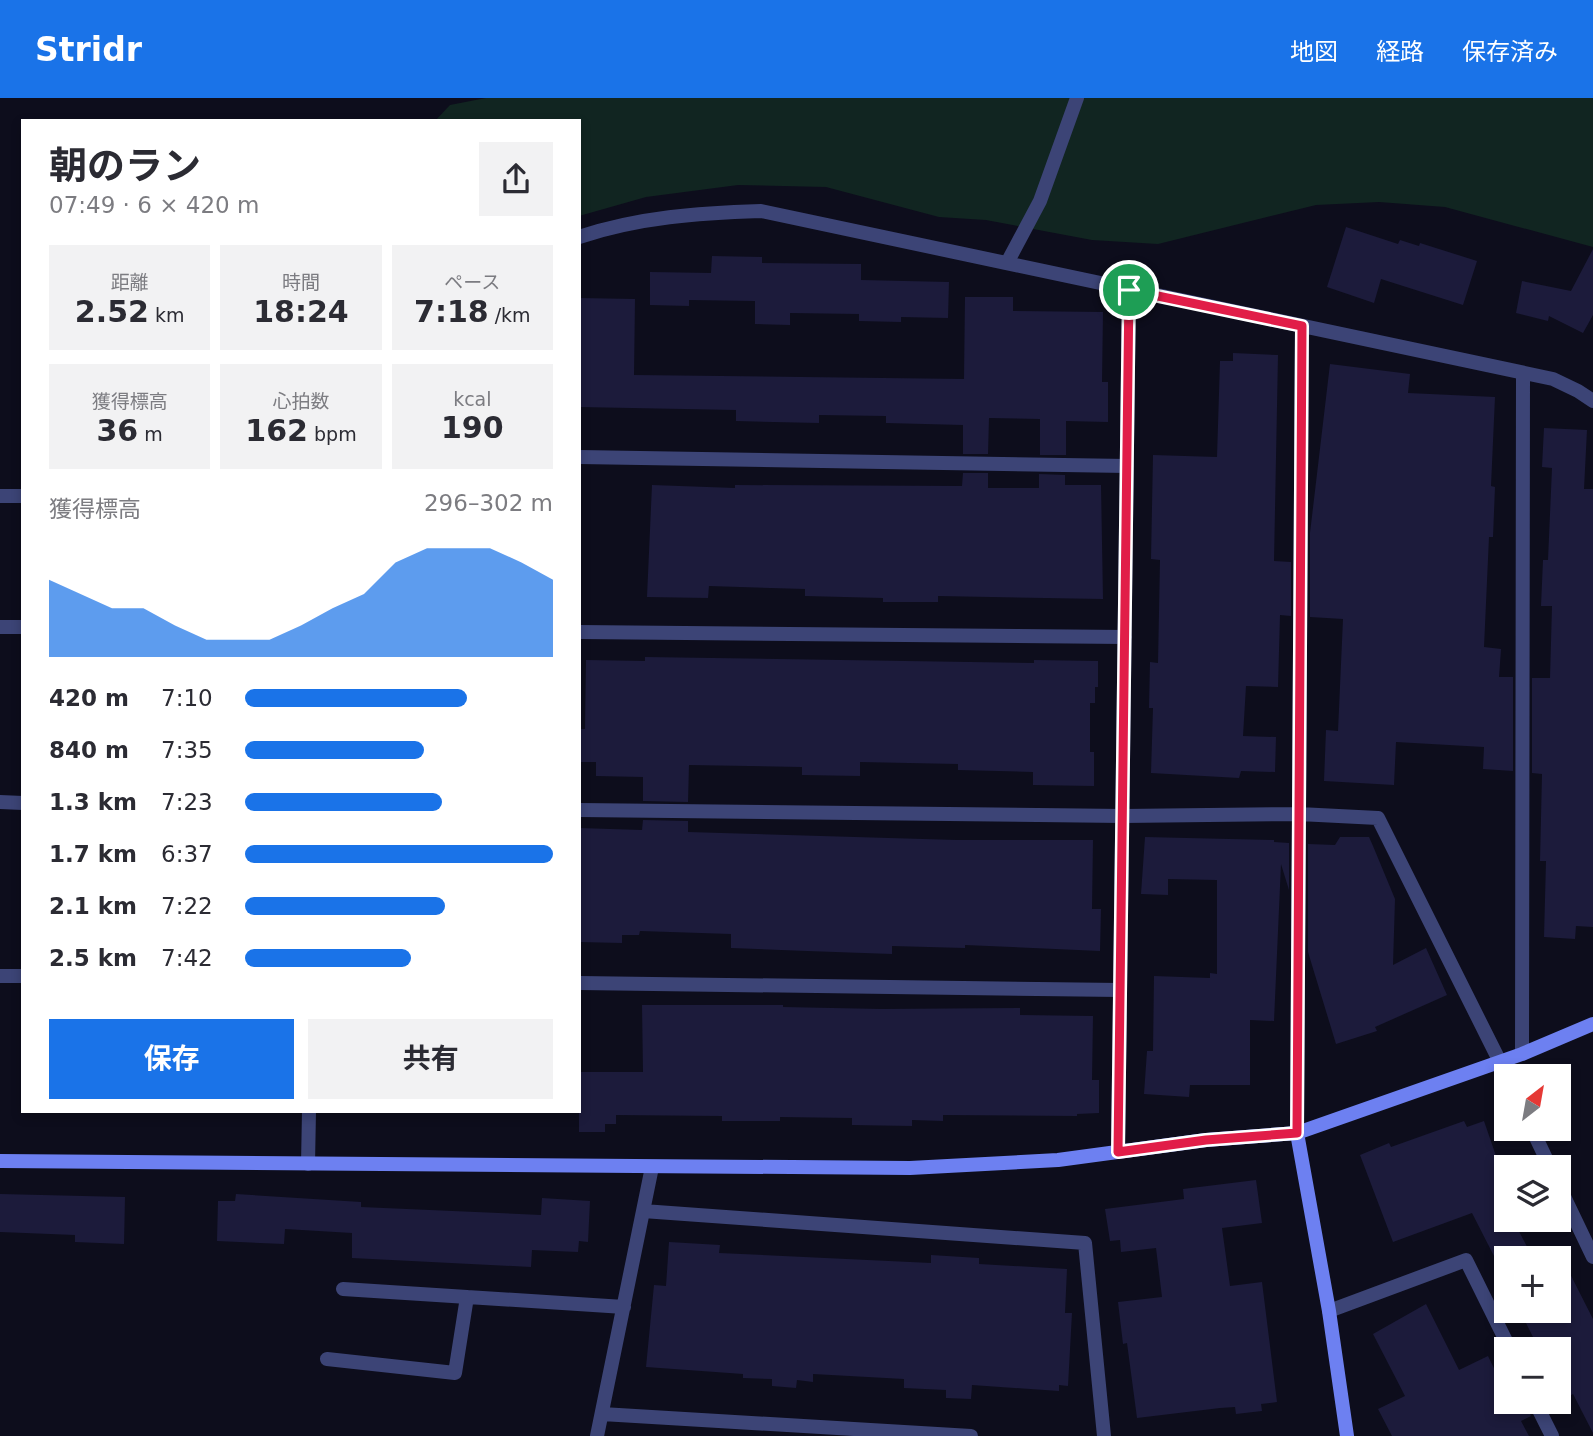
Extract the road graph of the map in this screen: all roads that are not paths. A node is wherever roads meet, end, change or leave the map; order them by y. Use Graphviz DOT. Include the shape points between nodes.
graph roads {
  1 [pos="1077,98"];
  2 [pos="581,236"];
  3 [pos="1007,263"];
  4 [pos="1129,290"];
  5 [pos="1302,326"];
  6 [pos="1523,373"];
  7 [pos="1593,401"];
  8 [pos="581,457"];
  9 [pos="1127,466"];
  10 [pos="0,496"];
  11 [pos="21,496"];
  12 [pos="0,627"];
  13 [pos="21,627"];
  14 [pos="581,632"];
  15 [pos="1125,637"];
  16 [pos="0,802"];
  17 [pos="21,803"];
  18 [pos="581,810"];
  19 [pos="1299,814"];
  20 [pos="1123,816"];
  21 [pos="0,976"];
  22 [pos="21,976"];
  23 [pos="581,983"];
  24 [pos="1120,990"];
  25 [pos="1593,1024"];
  26 [pos="1522,1054"];
  27 [pos="1499,1060"];
  28 [pos="1501,1064"];
  29 [pos="309,1113"];
  30 [pos="1297,1133"];
  31 [pos="1118,1152"];
  32 [pos="0,1161"];
  33 [pos="308,1164"];
  34 [pos="652,1167"];
  35 [pos="643,1211"];
  36 [pos="1571,1211"];
  37 [pos="1593,1257"];
  38 [pos="344,1289"];
  39 [pos="467,1297"];
  40 [pos="624,1307"];
  41 [pos="1329,1311"];
  42 [pos="1504,1337"];
  43 [pos="327,1359"];
  44 [pos="602,1414"];
  45 [pos="1541,1414"];
  46 [pos="597,1436"];
  47 [pos="971,1436"];
  48 [pos="1104,1436"];
  49 [pos="1347,1436"];
  50 [pos="1552,1436"];
  1 -- 3 [label="street" via="1040,201"];
  2 -- 3 [label="street" via="690,213 761,211"];
  3 -- 4 [label="street"];
  4 -- 5 [label="street"];
  4 -- 9 [label="street"];
  5 -- 6 [label="street"];
  5 -- 19 [label="street"];
  6 -- 7 [label="street" via="1553,379"];
  6 -- 26 [label="street"];
  8 -- 9 [label="street"];
  9 -- 15 [label="street"];
  10 -- 11 [label="street"];
  12 -- 13 [label="street"];
  14 -- 15 [label="street"];
  15 -- 20 [label="street"];
  16 -- 17 [label="street"];
  18 -- 20 [label="street"];
  19 -- 20 [label="street"];
  19 -- 27 [label="street" via="1378,818"];
  19 -- 30 [label="street"];
  20 -- 24 [label="street"];
  21 -- 22 [label="street"];
  23 -- 24 [label="street"];
  24 -- 31 [label="street"];
  25 -- 26 [label="street"];
  26 -- 27 [label="street"];
  27 -- 28 [label="street"];
  27 -- 30 [label="street"];
  29 -- 33 [label="street"];
  30 -- 31 [label="street"];
  30 -- 41 [label="street"];
  31 -- 34 [label="street" via="910,1168"];
  32 -- 33 [label="street"];
  33 -- 34 [label="street"];
  34 -- 35 [label="street"];
  35 -- 40 [label="street"];
  35 -- 48 [label="street" via="1084,1242"];
  36 -- 37 [label="street"];
  38 -- 39 [label="street"];
  39 -- 40 [label="street"];
  39 -- 43 [label="street" via="454,1373"];
  40 -- 44 [label="street"];
  41 -- 42 [label="street" via="1466,1260"];
  41 -- 49 [label="street"];
  44 -- 46 [label="street"];
  44 -- 47 [label="street"];
  45 -- 50 [label="street"];
}
